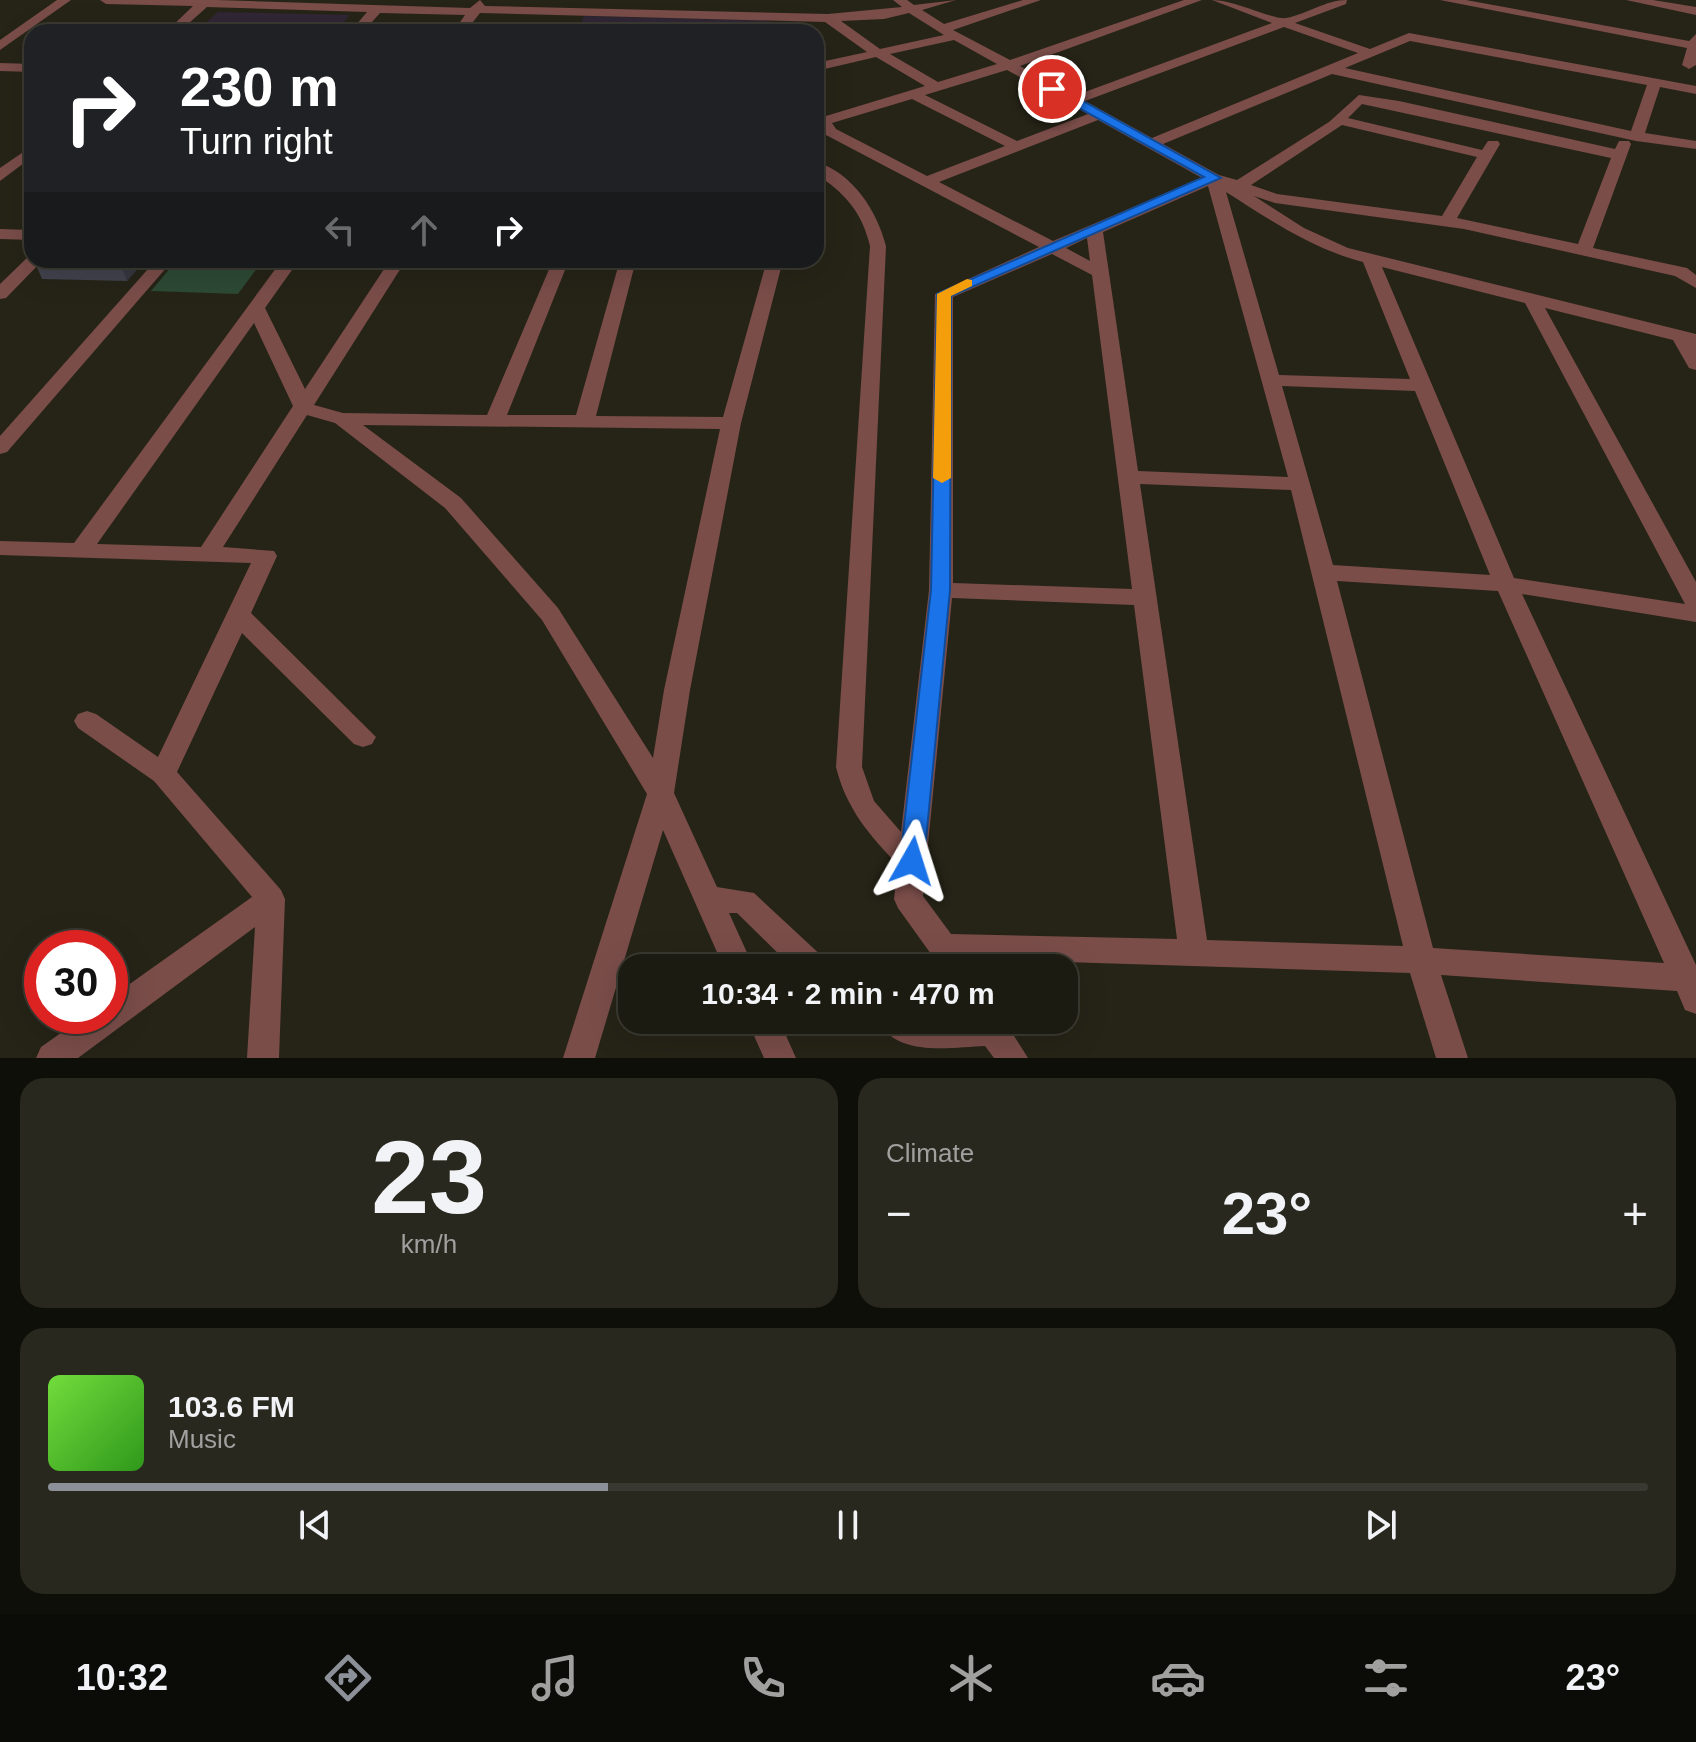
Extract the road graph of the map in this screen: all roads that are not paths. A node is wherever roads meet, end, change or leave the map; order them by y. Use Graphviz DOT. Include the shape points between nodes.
graph roads {
  1 [pos="65,0"];
  2 [pos="106,0"];
  3 [pos="798,0"];
  4 [pos="899,0"];
  5 [pos="950,0"];
  6 [pos="1035,0"];
  7 [pos="1196,0"];
  8 [pos="1218,0"];
  9 [pos="1446,0"];
  10 [pos="1632,0"];
  11 [pos="1342,1"];
  12 [pos="206,2"];
  13 [pos="382,6"];
  14 [pos="478,7"];
  15 [pos="914,11"];
  16 [pos="1696,11"];
  17 [pos="791,17"];
  18 [pos="828,18"];
  19 [pos="1282,23"];
  20 [pos="31,24"];
  21 [pos="181,24"];
  22 [pos="364,24"];
  23 [pos="465,24"];
  24 [pos="789,24"];
  25 [pos="24,29"];
  26 [pos="948,32"];
  27 [pos="1695,43"];
  28 [pos="0,46"];
  29 [pos="878,53"];
  30 [pos="1370,53"];
  31 [pos="824,65"];
  32 [pos="1009,65"];
  33 [pos="1689,65"];
  34 [pos="0,67"];
  35 [pos="24,68"];
  36 [pos="1334,70"];
  37 [pos="1655,82"];
  38 [pos="936,87"];
  39 [pos="1696,90"];
  40 [pos="913,94"];
  41 [pos="1073,101"];
  42 [pos="1099,115"];
  43 [pos="1338,120"];
  44 [pos="824,125"];
  45 [pos="824,127"];
  46 [pos="1502,129"];
  47 [pos="1632,136"];
  48 [pos="1152,143"];
  49 [pos="1696,145"];
  50 [pos="1017,147"];
  51 [pos="1486,155"];
  52 [pos="1620,155"];
  53 [pos="24,156"];
  54 [pos="824,172"];
  55 [pos="0,176"];
  56 [pos="1214,178"];
  57 [pos="926,182"];
  58 [pos="1237,187"];
  59 [pos="1447,221"];
  60 [pos="1094,228"];
  61 [pos="0,234"];
  62 [pos="24,235"];
  63 [pos="1049,247"];
  64 [pos="1584,250"];
  65 [pos="1370,259"];
  66 [pos="27,268"];
  67 [pos="158,268"];
  68 [pos="285,268"];
  69 [pos="393,268"];
  70 [pos="558,268"];
  71 [pos="626,268"];
  72 [pos="773,268"];
  73 [pos="1099,272"];
  74 [pos="1691,276"];
  75 [pos="0,294"];
  76 [pos="1531,298"];
  77 [pos="256,308"];
  78 [pos="1687,338"];
  79 [pos="1696,364"];
  80 [pos="1271,380"];
  81 [pos="1422,385"];
  82 [pos="304,408"];
  83 [pos="342,419"];
  84 [pos="494,421"];
  85 [pos="584,422"];
  86 [pos="731,423"];
  87 [pos="0,448"];
  88 [pos="1129,477"];
  89 [pos="1300,484"];
  90 [pos="0,548"];
  91 [pos="81,550"];
  92 [pos="208,553"];
  93 [pos="1323,572"];
  94 [pos="1506,584"];
  95 [pos="941,590"];
  96 [pos="1146,597"];
  97 [pos="1695,602"];
  98 [pos="238,615"];
  99 [pos="87,721"];
  100 [pos="363,737"];
  101 [pos="163,774"];
  102 [pos="661,793"];
  103 [pos="912,861"];
  104 [pos="708,898"];
  105 [pos="271,899"];
  106 [pos="1194,952"];
  107 [pos="733,954"];
  108 [pos="799,954"];
  109 [pos="948,954"];
  110 [pos="1078,955"];
  111 [pos="1421,960"];
  112 [pos="1693,986"];
  113 [pos="128,1003"];
  114 [pos="85,1034"];
  115 [pos="769,1034"];
  116 [pos="995,1034"];
  117 [pos="52,1058"];
  118 [pos="263,1058"];
  119 [pos="579,1058"];
  120 [pos="780,1058"];
  121 [pos="1012,1058"];
  122 [pos="1452,1058"];
  1 -- 20 [label="street"];
  2 -- 12 [label="street"];
  3 -- 17 [label="street"];
  4 -- 15 [label="street"];
  5 -- 15 [label="street"];
  6 -- 26 [label="street"];
  7 -- 32 [label="street"];
  8 -- 19 [label="street"];
  9 -- 27 [label="street"];
  10 -- 16 [label="street"];
  11 -- 19 [label="street"];
  12 -- 13 [label="street"];
  12 -- 21 [label="street"];
  13 -- 14 [label="street"];
  13 -- 22 [label="street"];
  14 -- 17 [label="street" via="593,17"];
  14 -- 23 [label="street"];
  15 -- 18 [label="street"];
  15 -- 26 [label="street"];
  17 -- 18 [label="street"];
  17 -- 24 [label="street"];
  18 -- 29 [label="street"];
  19 -- 30 [label="street"];
  19 -- 41 [label="street"];
  25 -- 28 [label="street"];
  26 -- 29 [label="street"];
  26 -- 32 [label="street"];
  27 -- 33 [label="street"];
  29 -- 31 [label="street"];
  29 -- 38 [label="street"];
  30 -- 36 [label="street"];
  30 -- 37 [label="street" via="1415,37"];
  32 -- 38 [label="street"];
  32 -- 41 [label="street"];
  34 -- 35 [label="street"];
  36 -- 47 [label="street"];
  36 -- 48 [label="street"];
  37 -- 39 [label="street"];
  37 -- 47 [label="street"];
  38 -- 40 [label="street"];
  40 -- 44 [label="street"];
  40 -- 50 [label="street"];
  41 -- 42 [label="street"];
  42 -- 48 [label="street"];
  42 -- 50 [label="street"];
  43 -- 46 [label="street" via="1359,99"];
  43 -- 51 [label="street"];
  43 -- 58 [label="street"];
  45 -- 57 [label="street"];
  46 -- 51 [label="street"];
  46 -- 52 [label="street"];
  47 -- 49 [label="street"];
  47 -- 52 [label="street"];
  48 -- 56 [label="street"];
  50 -- 57 [label="street"];
  51 -- 59 [label="street"];
  52 -- 64 [label="street"];
  53 -- 55 [label="street"];
  54 -- 103 [label="street" via="853,191 873,223 878,246 849,767 864,811"];
  56 -- 58 [label="street"];
  56 -- 60 [label="street"];
  56 -- 65 [label="street" via="1298,231"];
  56 -- 80 [label="street"];
  57 -- 63 [label="street"];
  58 -- 59 [label="street" via="1275,198"];
  59 -- 64 [label="street"];
  60 -- 63 [label="street"];
  60 -- 73 [label="street"];
  61 -- 62 [label="street"];
  63 -- 73 [label="street"];
  63 -- 95 [label="street" via="944,294"];
  64 -- 74 [label="street"];
  65 -- 76 [label="street"];
  65 -- 81 [label="street"];
  66 -- 75 [label="street"];
  67 -- 87 [label="street"];
  68 -- 77 [label="street"];
  69 -- 82 [label="street"];
  70 -- 84 [label="street"];
  71 -- 85 [label="street"];
  72 -- 86 [label="street"];
  73 -- 88 [label="street"];
  76 -- 78 [label="street"];
  76 -- 97 [label="street"];
  77 -- 82 [label="street"];
  77 -- 91 [label="street"];
  78 -- 79 [label="street"];
  80 -- 81 [label="street"];
  80 -- 89 [label="street"];
  81 -- 94 [label="street"];
  82 -- 83 [label="street"];
  82 -- 92 [label="street"];
  83 -- 84 [label="street"];
  83 -- 102 [label="street" via="453,503 550,614"];
  84 -- 85 [label="street"];
  85 -- 86 [label="street"];
  86 -- 102 [label="street"];
  88 -- 89 [label="street"];
  88 -- 96 [label="street"];
  89 -- 93 [label="street"];
  90 -- 91 [label="street"];
  91 -- 92 [label="street"];
  92 -- 98 [label="street" via="266,556"];
  93 -- 94 [label="street"];
  93 -- 111 [label="street"];
  94 -- 97 [label="street"];
  94 -- 112 [label="street"];
  95 -- 96 [label="street"];
  95 -- 103 [label="street"];
  96 -- 106 [label="street"];
  98 -- 100 [label="street"];
  98 -- 101 [label="street"];
  99 -- 101 [label="street"];
  101 -- 105 [label="street"];
  102 -- 104 [label="street"];
  102 -- 119 [label="street"];
  103 -- 109 [label="street" via="908,899"];
  104 -- 107 [label="street"];
  104 -- 108 [label="street" via="744,902"];
  105 -- 113 [label="street"];
  105 -- 118 [label="street"];
  106 -- 110 [label="street"];
  106 -- 111 [label="street"];
  111 -- 112 [label="street"];
  111 -- 122 [label="street"];
  114 -- 117 [label="street"];
  115 -- 120 [label="street"];
  116 -- 121 [label="street"];
}
